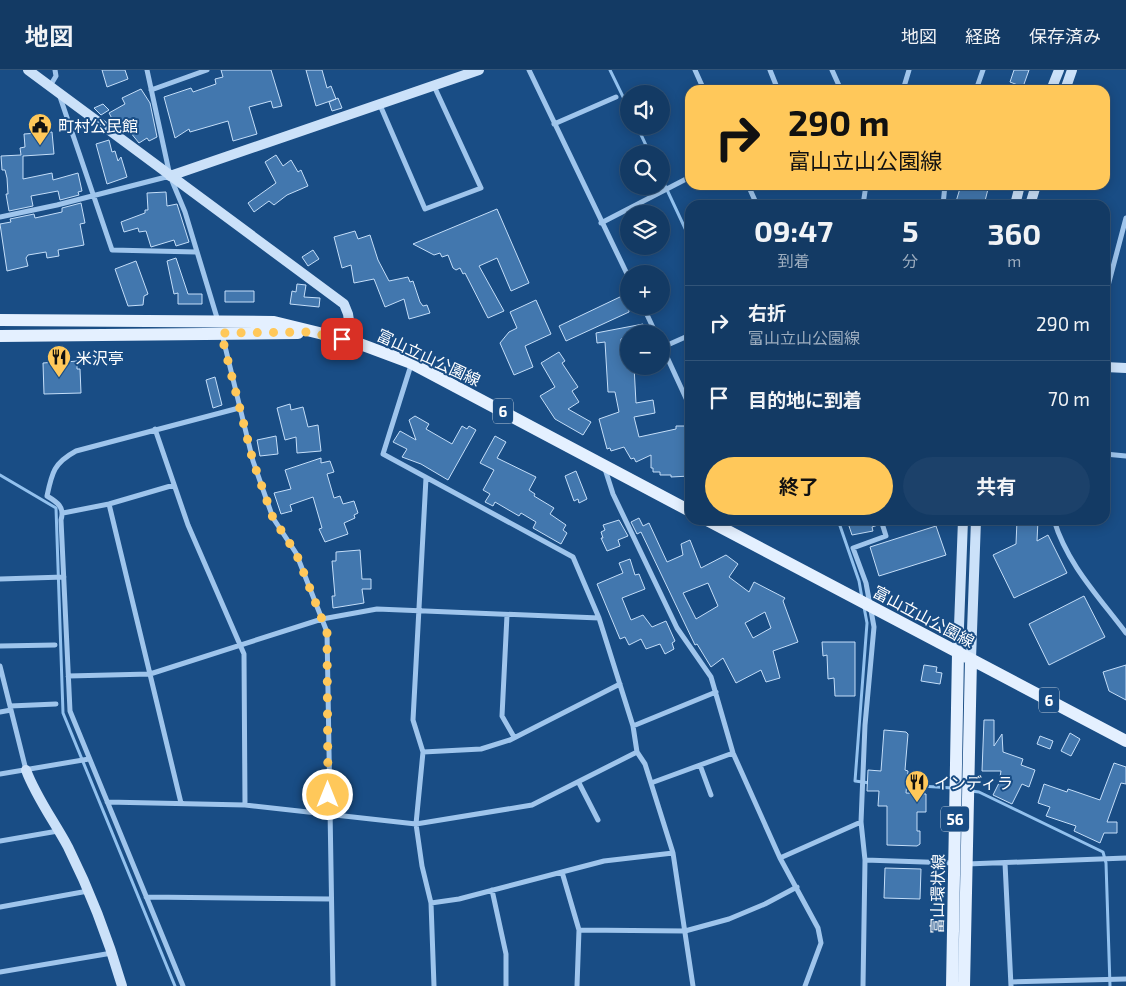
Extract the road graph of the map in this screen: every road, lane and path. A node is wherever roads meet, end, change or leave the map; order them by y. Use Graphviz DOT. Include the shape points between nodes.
graph roads {
  1 [pos="28,70"];
  2 [pos="55,70"];
  3 [pos="147,70"];
  4 [pos="207,70"];
  5 [pos="479,70"];
  6 [pos="529,70"];
  7 [pos="695,70"];
  8 [pos="770,70"];
  9 [pos="832,70"];
  10 [pos="983,70"];
  11 [pos="1059,70"];
  12 [pos="1072,70"];
  13 [pos="907,72"];
  14 [pos="702,85"];
  15 [pos="776,85"];
  16 [pos="839,85"];
  17 [pos="904,85"];
  18 [pos="978,85"];
  19 [pos="1053,85"];
  20 [pos="1067,85"];
  21 [pos="434,86"];
  22 [pos="54,89"];
  23 [pos="151,90"];
  24 [pos="616,97"];
  25 [pos="380,105"];
  26 [pos="554,124"];
  27 [pos="170,176"];
  28 [pos="685,180"];
  29 [pos="92,196"];
  30 [pos="0,217"];
  31 [pos="1126,218"];
  32 [pos="601,223"];
  33 [pos="196,252"];
  34 [pos="622,265"];
  35 [pos="1110,278"];
  36 [pos="0,320"];
  37 [pos="220,327"];
  38 [pos="0,336"];
  39 [pos="685,336"];
  40 [pos="352,342"];
  41 [pos="670,342"];
  42 [pos="411,363"];
  43 [pos="670,363"];
  44 [pos="1110,366"];
  45 [pos="1126,368"];
  46 [pos="685,396"];
  47 [pos="239,408"];
  48 [pos="155,429"];
  49 [pos="1110,454"];
  50 [pos="1126,456"];
  51 [pos="604,466"];
  52 [pos="426,478"];
  53 [pos="174,485"];
  54 [pos="109,504"];
  55 [pos="685,508"];
  56 [pos="63,513"];
  57 [pos="723,525"];
  58 [pos="883,525"];
  59 [pos="963,525"];
  60 [pos="976,525"];
  61 [pos="1056,525"];
  62 [pos="64,577"];
  63 [pos="0,579"];
  64 [pos="871,607"];
  65 [pos="419,611"];
  66 [pos="507,615"];
  67 [pos="599,618"];
  68 [pos="322,619"];
  69 [pos="1126,634"];
  70 [pos="55,644"];
  71 [pos="241,644"];
  72 [pos="0,646"];
  73 [pos="958,653"];
  74 [pos="971,659"];
  75 [pos="0,666"];
  76 [pos="150,674"];
  77 [pos="68,676"];
  78 [pos="620,684"];
  79 [pos="716,692"];
  80 [pos="56,704"];
  81 [pos="10,708"];
  82 [pos="0,712"];
  83 [pos="633,726"];
  84 [pos="514,737"];
  85 [pos="1126,741"];
  86 [pos="423,752"];
  87 [pos="637,752"];
  88 [pos="733,753"];
  89 [pos="89,759"];
  90 [pos="700,765"];
  91 [pos="26,770"];
  92 [pos="0,774"];
  93 [pos="579,783"];
  94 [pos="651,783"];
  95 [pos="711,795"];
  96 [pos="107,802"];
  97 [pos="181,804"];
  98 [pos="245,805"];
  99 [pos="328,815"];
  100 [pos="598,820"];
  101 [pos="861,822"];
  102 [pos="416,824"];
  103 [pos="59,831"];
  104 [pos="0,840"];
  105 [pos="673,853"];
  106 [pos="780,858"];
  107 [pos="1126,858"];
  108 [pos="864,860"];
  109 [pos="1005,863"];
  110 [pos="954,864"];
  111 [pos="967,864"];
  112 [pos="562,872"];
  113 [pos="797,887"];
  114 [pos="492,890"];
  115 [pos="88,891"];
  116 [pos="146,897"];
  117 [pos="331,899"];
  118 [pos="430,902"];
  119 [pos="0,907"];
  120 [pos="579,930"];
  121 [pos="685,931"];
  122 [pos="112,953"];
  123 [pos="0,972"];
  124 [pos="1126,978"];
  125 [pos="1011,984"];
  126 [pos="122,986"];
  127 [pos="183,986"];
  128 [pos="332,986"];
  129 [pos="434,986"];
  130 [pos="506,986"];
  131 [pos="577,986"];
  132 [pos="693,986"];
  133 [pos="805,986"];
  134 [pos="862,986"];
  135 [pos="952,986"];
  136 [pos="964,986"];
  1 -- 22 [label="street"];
  2 -- 22 [label="street"];
  3 -- 23 [label="street"];
  4 -- 23 [label="street"];
  5 -- 21 [label="street"];
  6 -- 26 [label="street"];
  7 -- 14 [label="street"];
  8 -- 15 [label="street"];
  9 -- 16 [label="street"];
  10 -- 18 [label="street"];
  11 -- 19 [label="street"];
  12 -- 20 [label="street"];
  13 -- 17 [label="street"];
  21 -- 25 [label="street"];
  21 -- 25 [label="street" via="481,188 425,209"];
  22 -- 27 [label="street"];
  22 -- 29 [label="street"];
  23 -- 27 [label="street"];
  24 -- 26 [label="street"];
  25 -- 27 [label="street"];
  26 -- 32 [label="street"];
  27 -- 29 [label="street"];
  27 -- 33 [label="street" via="185,212"];
  27 -- 40 [label="street" via="344,304"];
  28 -- 32 [label="street"];
  29 -- 30 [label="street"];
  29 -- 33 [label="street" via="112,250"];
  31 -- 35 [label="street"];
  32 -- 34 [label="street"];
  33 -- 37 [label="street"];
  36 -- 37 [label="main road, 富山立山公園線 / 6"];
  37 -- 38 [label="main road, 富山立山公園線 / 6"];
  37 -- 40 [label="main road, 富山立山公園線 / 6" via="308,332"];
  37 -- 47 [label="street"];
  39 -- 41 [label="street"];
  40 -- 42 [label="main road, 富山立山公園線 / 6"];
  42 -- 51 [label="main road, 富山立山公園線 / 6"];
  42 -- 52 [label="street" via="383,454"];
  43 -- 46 [label="street"];
  44 -- 45 [label="street"];
  47 -- 48 [label="street"];
  47 -- 68 [label="street" via="273,518 296,553"];
  48 -- 53 [label="street"];
  48 -- 56 [label="street" via="76,451 63,458 52,472 47,496 59,503"];
  49 -- 50 [label="street"];
  51 -- 55 [label="main road, 富山立山公園線 / 6"];
  51 -- 79 [label="street" via="613,494 677,628 711,677"];
  52 -- 65 [label="street"];
  52 -- 67 [label="street" via="573,557"];
  53 -- 54 [label="street"];
  53 -- 71 [label="street" via="188,526"];
  54 -- 56 [label="street"];
  54 -- 76 [label="street"];
  56 -- 62 [label="street"];
  57 -- 64 [label="main road, 富山立山公園線 / 6"];
  58 -- 64 [label="street" via="886,536 853,548"];
  59 -- 73 [label="street"];
  60 -- 74 [label="street"];
  61 -- 69 [label="street" via="1086,585"];
  62 -- 63 [label="street"];
  62 -- 77 [label="street"];
  64 -- 73 [label="main road, 富山立山公園線 / 6"];
  64 -- 101 [label="street" via="874,627"];
  65 -- 66 [label="street"];
  65 -- 68 [label="street" via="377,609"];
  65 -- 86 [label="street" via="413,720"];
  66 -- 67 [label="street"];
  66 -- 84 [label="street" via="502,716"];
  67 -- 78 [label="street"];
  68 -- 71 [label="street"];
  68 -- 99 [label="street" via="327,632"];
  70 -- 72 [label="street"];
  71 -- 76 [label="street"];
  71 -- 98 [label="street" via="244,654"];
  73 -- 74 [label="main road, 富山立山公園線 / 6"];
  73 -- 110 [label="main road, 富山環状線 / 56"];
  74 -- 85 [label="main road, 富山立山公園線 / 6"];
  74 -- 111 [label="main road, 富山環状線 / 56"];
  75 -- 81 [label="street"];
  76 -- 77 [label="street"];
  76 -- 97 [label="street"];
  77 -- 89 [label="street" via="70,711"];
  78 -- 83 [label="street"];
  78 -- 84 [label="street"];
  79 -- 83 [label="street"];
  79 -- 88 [label="street"];
  80 -- 81 [label="street"];
  81 -- 82 [label="street"];
  81 -- 91 [label="street"];
  83 -- 87 [label="street"];
  84 -- 86 [label="street" via="481,749"];
  86 -- 102 [label="street"];
  87 -- 93 [label="street"];
  87 -- 94 [label="street"];
  88 -- 90 [label="street"];
  88 -- 106 [label="street"];
  89 -- 91 [label="street"];
  89 -- 96 [label="street"];
  90 -- 94 [label="street"];
  90 -- 95 [label="street"];
  91 -- 92 [label="street"];
  91 -- 103 [label="street" via="32,787"];
  93 -- 100 [label="street"];
  93 -- 102 [label="street" via="532,805"];
  94 -- 105 [label="street"];
  96 -- 97 [label="street"];
  96 -- 116 [label="street"];
  97 -- 98 [label="street"];
  98 -- 99 [label="street"];
  99 -- 102 [label="street"];
  99 -- 117 [label="street"];
  101 -- 106 [label="street"];
  101 -- 108 [label="street"];
  102 -- 118 [label="street"];
  103 -- 104 [label="street"];
  103 -- 115 [label="street"];
  105 -- 112 [label="street" via="604,861"];
  105 -- 121 [label="street"];
  106 -- 113 [label="street"];
  107 -- 109 [label="street"];
  108 -- 110 [label="street"];
  108 -- 134 [label="street"];
  109 -- 111 [label="street"];
  109 -- 125 [label="street"];
  110 -- 111 [label="street"];
  110 -- 135 [label="main road, 富山環状線 / 56"];
  111 -- 136 [label="main road, 富山環状線 / 56"];
  112 -- 114 [label="street"];
  112 -- 120 [label="street"];
  113 -- 121 [label="street" via="729,919"];
  113 -- 133 [label="street" via="818,928 821,943"];
  114 -- 118 [label="street" via="459,899"];
  114 -- 130 [label="street" via="506,954"];
  115 -- 119 [label="street"];
  115 -- 122 [label="street"];
  116 -- 117 [label="street"];
  116 -- 127 [label="street"];
  117 -- 128 [label="street"];
  118 -- 129 [label="street"];
  120 -- 121 [label="street"];
  120 -- 131 [label="street"];
  121 -- 132 [label="street"];
  122 -- 123 [label="street"];
  122 -- 126 [label="street"];
  124 -- 125 [label="street"];
}
